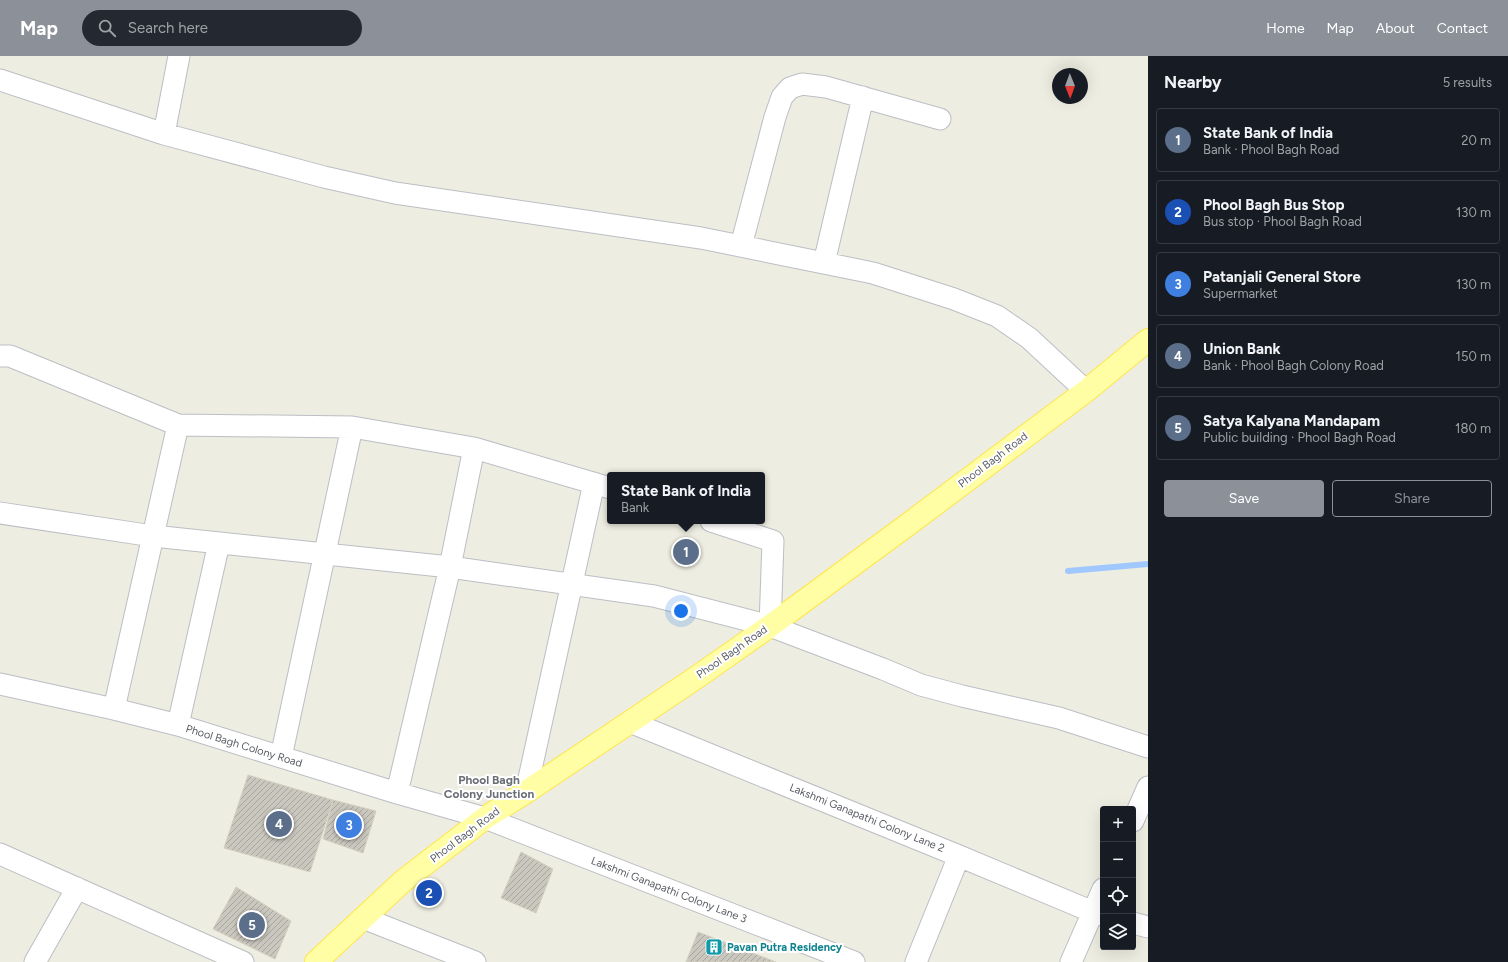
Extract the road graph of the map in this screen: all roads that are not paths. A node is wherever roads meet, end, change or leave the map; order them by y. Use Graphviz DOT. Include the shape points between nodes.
graph roads {
  1 [pos="179,56"];
  2 [pos="0,80"];
  3 [pos="863,97"];
  4 [pos="940,119"];
  5 [pos="164,134"];
  6 [pos="741,246"];
  7 [pos="824,263"];
  8 [pos="1148,340"];
  9 [pos="0,356"];
  10 [pos="1086,391"];
  11 [pos="178,425"];
  12 [pos="352,427"];
  13 [pos="474,448"];
  14 [pos="602,486"];
  15 [pos="0,513"];
  16 [pos="720,524"];
  17 [pos="153,536"];
  18 [pos="219,543"];
  19 [pos="324,554"];
  20 [pos="450,567"];
  21 [pos="572,585"];
  22 [pos="770,626"];
  23 [pos="0,684"];
  24 [pos="114,709"];
  25 [pos="630,722"];
  26 [pos="178,726"];
  27 [pos="1148,747"];
  28 [pos="281,757"];
  29 [pos="1148,787"];
  30 [pos="526,792"];
  31 [pos="398,793"];
  32 [pos="1136,814"];
  33 [pos="485,818"];
  34 [pos="0,854"];
  35 [pos="959,856"];
  36 [pos="77,888"];
  37 [pos="1098,913"];
  38 [pos="363,918"];
  39 [pos="1136,924"];
  40 [pos="1148,928"];
  41 [pos="35,962"];
  42 [pos="243,962"];
  43 [pos="316,962"];
  44 [pos="475,962"];
  45 [pos="854,962"];
  46 [pos="916,962"];
  47 [pos="1071,962"];
  1 -- 5 [label="street"];
  2 -- 5 [label="street"];
  3 -- 4 [label="street"];
  3 -- 6 [label="street" via="826,87 802,84 790,88 782,97"];
  3 -- 7 [label="street"];
  5 -- 6 [label="street" via="324,177 395,193"];
  6 -- 7 [label="street"];
  7 -- 10 [label="street" via="873,273 997,316 1029,338"];
  8 -- 10 [label="main road, Phool Bagh Road"];
  9 -- 11 [label="street" via="10,356"];
  10 -- 22 [label="main road, Phool Bagh Road"];
  11 -- 12 [label="street"];
  11 -- 17 [label="street"];
  12 -- 13 [label="street"];
  12 -- 19 [label="street"];
  13 -- 14 [label="street"];
  13 -- 20 [label="street"];
  14 -- 21 [label="street"];
  15 -- 17 [label="street"];
  16 -- 22 [label="street" via="773,541"];
  17 -- 18 [label="street"];
  17 -- 24 [label="street"];
  18 -- 19 [label="street"];
  18 -- 26 [label="street"];
  19 -- 20 [label="street"];
  19 -- 28 [label="street"];
  20 -- 21 [label="street"];
  20 -- 31 [label="street"];
  21 -- 22 [label="street" via="654,596"];
  21 -- 30 [label="street"];
  22 -- 25 [label="main road, Phool Bagh Road"];
  22 -- 27 [label="street" via="921,685 1059,718"];
  23 -- 24 [label="street, Phool Bagh Colony Road"];
  24 -- 26 [label="street, Phool Bagh Colony Road"];
  25 -- 30 [label="main road, Phool Bagh Road"];
  25 -- 35 [label="street, Lakshmi Ganapathi Colony Lane 2"];
  26 -- 28 [label="street, Phool Bagh Colony Road"];
  28 -- 31 [label="street, Phool Bagh Colony Road"];
  29 -- 32 [label="street"];
  30 -- 33 [label="main road, Phool Bagh Road"];
  31 -- 33 [label="street, Phool Bagh Colony Road"];
  33 -- 38 [label="main road, Phool Bagh Road" via="403,881"];
  33 -- 45 [label="street, Lakshmi Ganapathi Colony Lane 3"];
  34 -- 36 [label="street"];
  35 -- 37 [label="street, Lakshmi Ganapathi Colony Lane 2"];
  35 -- 46 [label="street"];
  36 -- 41 [label="street"];
  36 -- 42 [label="street"];
  37 -- 47 [label="street"];
  38 -- 43 [label="main road, Phool Bagh Road"];
  38 -- 44 [label="street"];
  39 -- 40 [label="street"];
}
